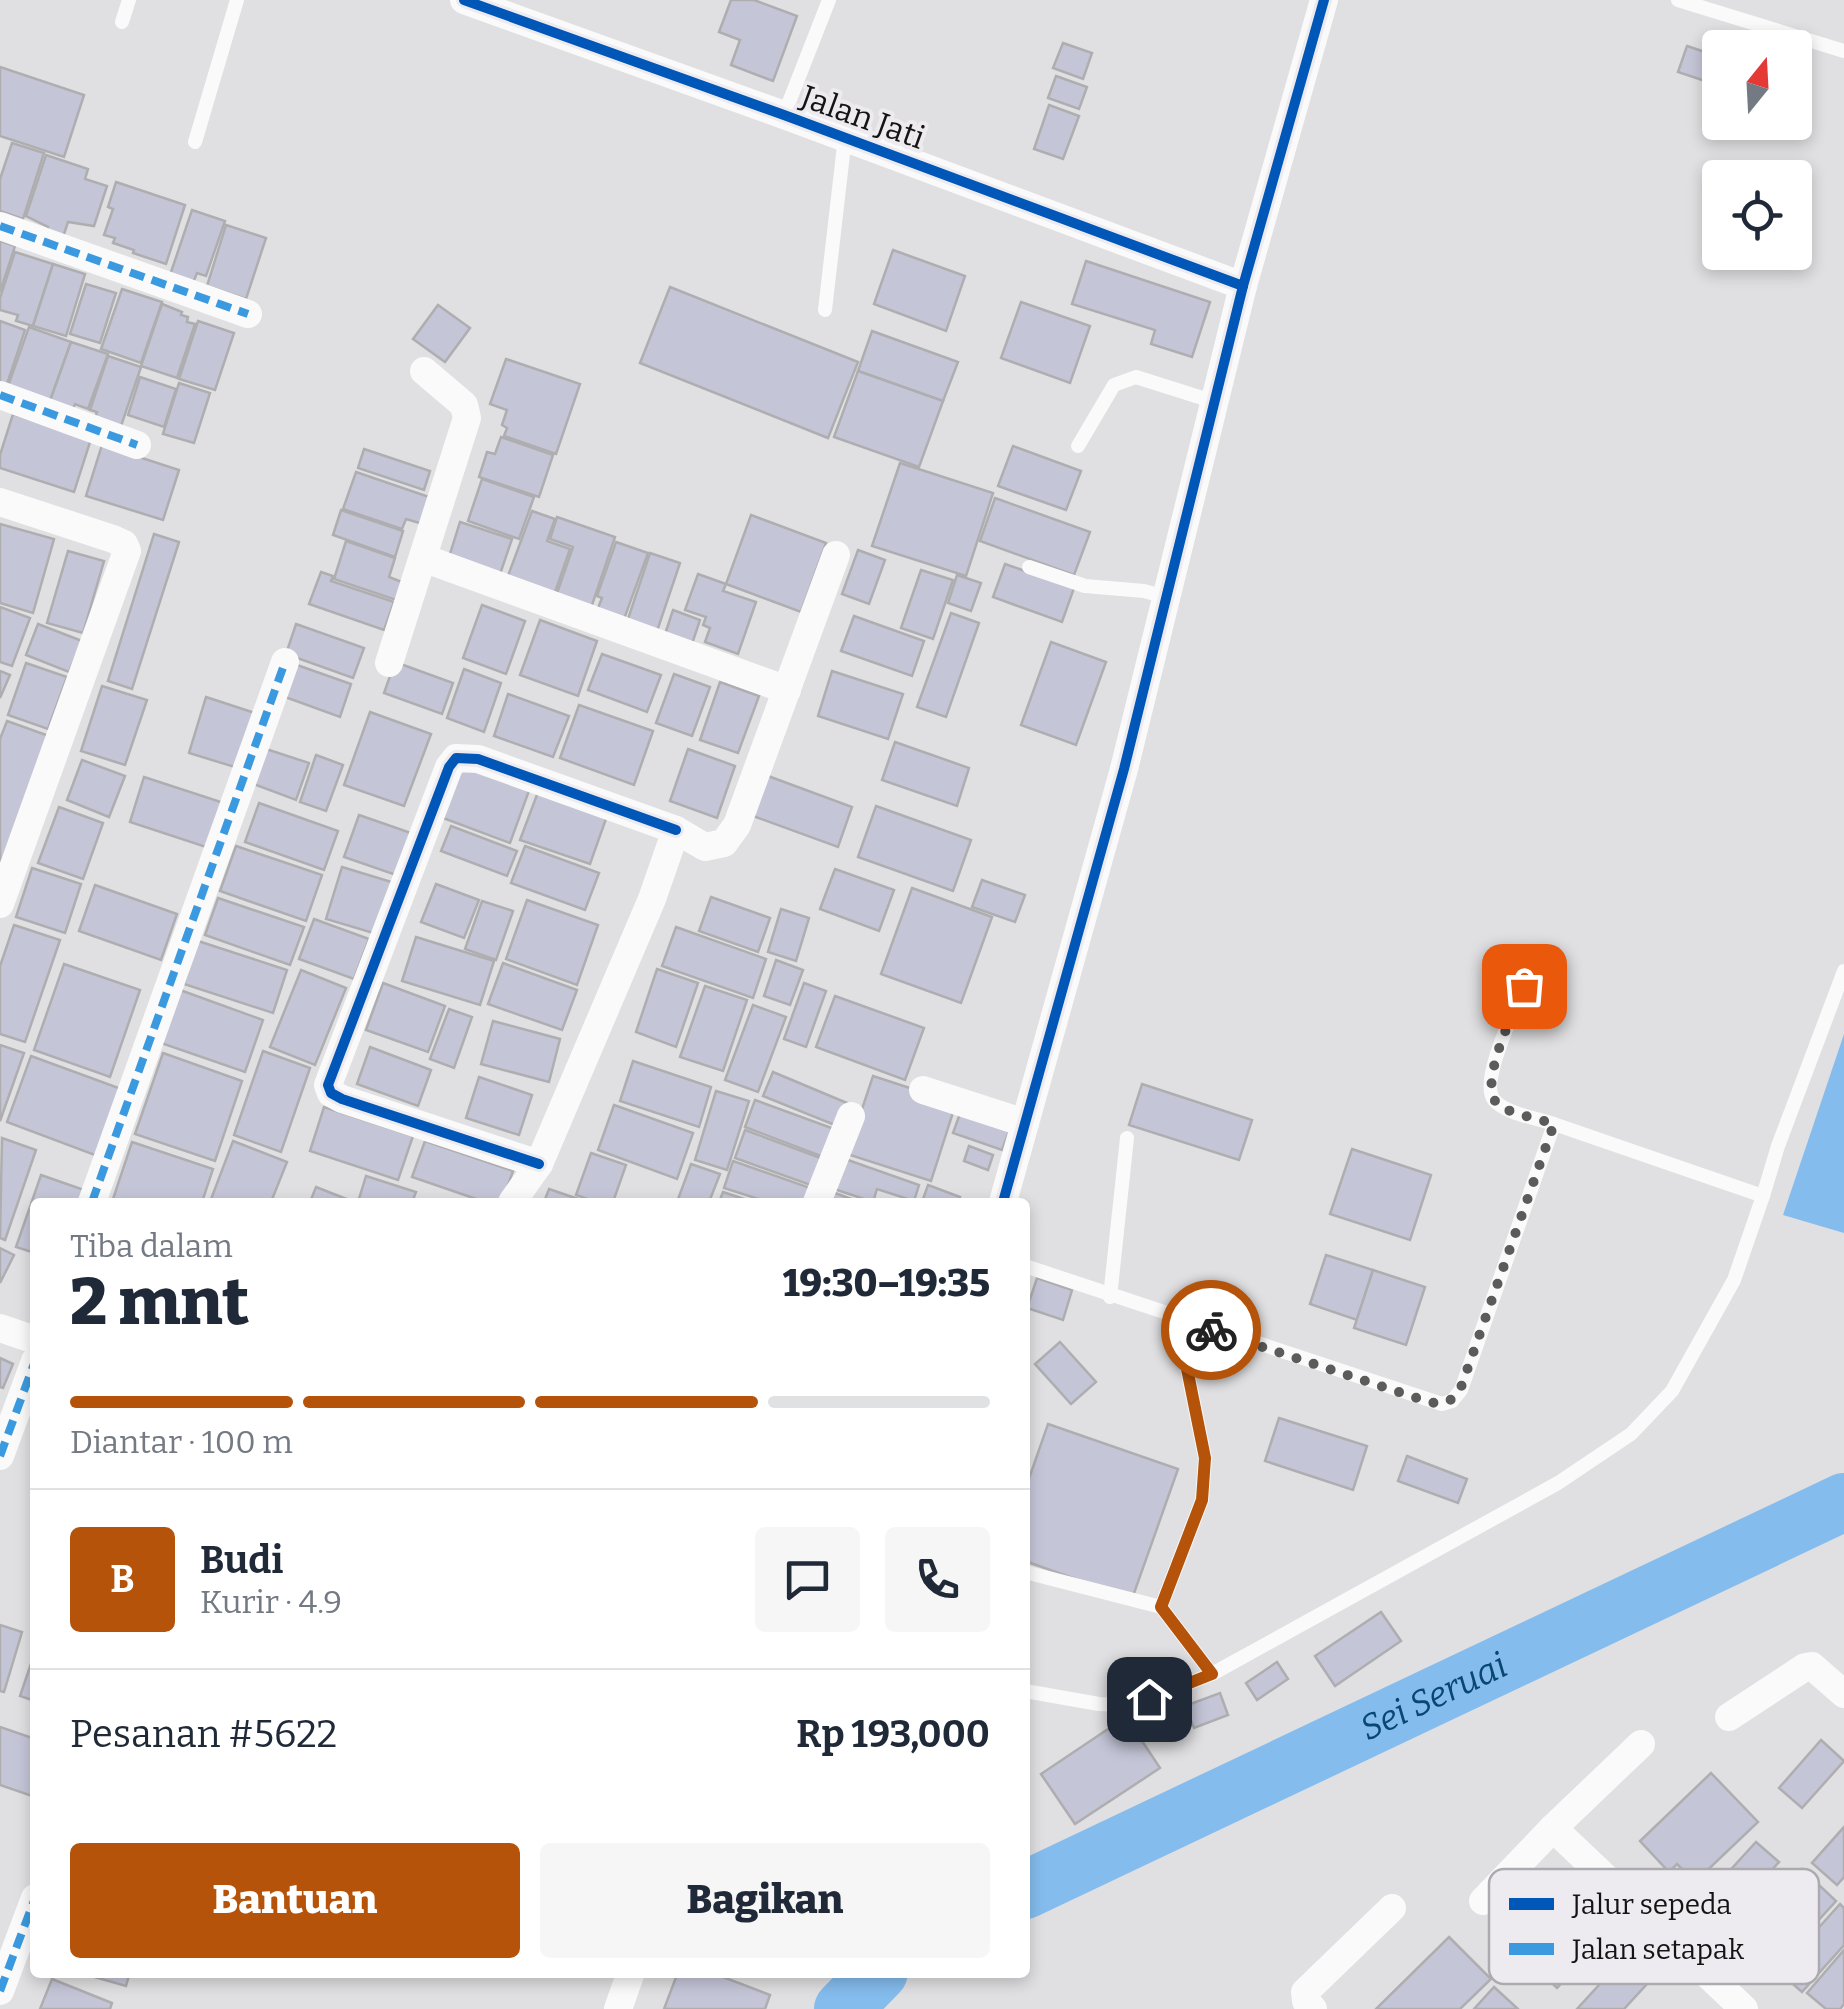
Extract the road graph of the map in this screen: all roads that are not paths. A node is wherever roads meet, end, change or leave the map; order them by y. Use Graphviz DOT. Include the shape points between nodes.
graph roads {
  1 [pos="129,0"];
  2 [pos="237,0"];
  3 [pos="464,0"];
  4 [pos="829,0"];
  5 [pos="1324,0"];
  6 [pos="1678,0"];
  7 [pos="122,22"];
  8 [pos="1844,50"];
  9 [pos="784,115"];
  10 [pos="845,137"];
  11 [pos="195,142"];
  12 [pos="0,226"];
  13 [pos="1242,286"];
  14 [pos="824,310"];
  15 [pos="248,314"];
  16 [pos="424,372"];
  17 [pos="0,396"];
  18 [pos="1214,402"];
  19 [pos="137,445"];
  20 [pos="1078,446"];
  21 [pos="0,502"];
  22 [pos="836,555"];
  23 [pos="424,558"];
  24 [pos="1028,567"];
  25 [pos="1166,598"];
  26 [pos="285,662"];
  27 [pos="389,663"];
  28 [pos="787,690"];
  29 [pos="676,830"];
  30 [pos="0,904"];
  31 [pos="1844,971"];
  32 [pos="1524,986"];
  33 [pos="923,1090"];
  34 [pos="851,1116"];
  35 [pos="1025,1123"];
  36 [pos="1554,1124"];
  37 [pos="1127,1138"];
  38 [pos="539,1164"];
  39 [pos="1763,1196"];
  40 [pos="93,1198"];
  41 [pos="515,1198"];
  42 [pos="819,1198"];
  43 [pos="1005,1198"];
  44 [pos="1030,1268"];
  45 [pos="1110,1297"];
  46 [pos="1177,1319"];
  47 [pos="0,1328"];
  48 [pos="30,1338"];
  49 [pos="30,1375"];
  50 [pos="0,1456"];
  51 [pos="1030,1573"];
  52 [pos="1161,1607"];
  53 [pos="1212,1674"];
  54 [pos="1030,1692"];
  55 [pos="1844,1694"];
  56 [pos="1729,1718"];
  57 [pos="1640,1744"];
  58 [pos="1554,1828"];
  59 [pos="1514,1869"];
  60 [pos="1597,1869"];
  61 [pos="1489,1895"];
  62 [pos="1483,1901"];
  63 [pos="1392,1908"];
  64 [pos="30,1911"];
  65 [pos="629,1978"];
  66 [pos="1718,1984"];
  67 [pos="0,1990"];
  68 [pos="618,2009"];
  69 [pos="1314,2009"];
  70 [pos="1744,2009"];
  1 -- 7 [label="lane"];
  2 -- 11 [label="lane"];
  3 -- 9 [label="street, Jalan Jati"];
  4 -- 9 [label="lane"];
  5 -- 13 [label="street"];
  6 -- 8 [label="lane"];
  9 -- 10 [label="street, Jalan Jati"];
  10 -- 13 [label="street, Jalan Jati"];
  10 -- 14 [label="lane"];
  12 -- 15 [label="street"];
  13 -- 18 [label="street"];
  16 -- 23 [label="street" via="464,405 467,418"];
  17 -- 19 [label="street"];
  18 -- 20 [label="lane" via="1136,377 1114,385"];
  18 -- 25 [label="street"];
  21 -- 30 [label="street" via="113,539 127,552"];
  22 -- 28 [label="street"];
  23 -- 27 [label="street"];
  23 -- 28 [label="street"];
  24 -- 25 [label="lane" via="1086,586"];
  25 -- 35 [label="street"];
  26 -- 40 [label="street"];
  28 -- 29 [label="street" via="737,825 724,842 705,847"];
  29 -- 38 [label="street"];
  29 -- 38 [label="street" via="478,759 456,758 449,767 328,1086 342,1099"];
  31 -- 39 [label="lane"];
  32 -- 36 [label="lane" via="1490,1090 1502,1107"];
  33 -- 35 [label="street"];
  34 -- 42 [label="street"];
  35 -- 43 [label="street"];
  36 -- 39 [label="lane"];
  36 -- 46 [label="lane" via="1452,1400 1429,1402"];
  37 -- 45 [label="lane"];
  38 -- 41 [label="street"];
  39 -- 53 [label="lane" via="1726,1296 1672,1392 1631,1434 1558,1484"];
  44 -- 45 [label="lane"];
  45 -- 46 [label="lane"];
  46 -- 52 [label="lane" via="1205,1458 1202,1500"];
  47 -- 48 [label="street"];
  49 -- 50 [label="street"];
  51 -- 52 [label="lane"];
  52 -- 53 [label="lane"];
  53 -- 54 [label="lane" via="1121,1704"];
  55 -- 56 [label="street" via="1805,1667"];
  57 -- 58 [label="street"];
  58 -- 59 [label="street"];
  58 -- 60 [label="street"];
  61 -- 62 [label="street"];
  63 -- 69 [label="street" via="1305,1992"];
  64 -- 67 [label="street"];
  65 -- 68 [label="street"];
  66 -- 70 [label="street"];
}
